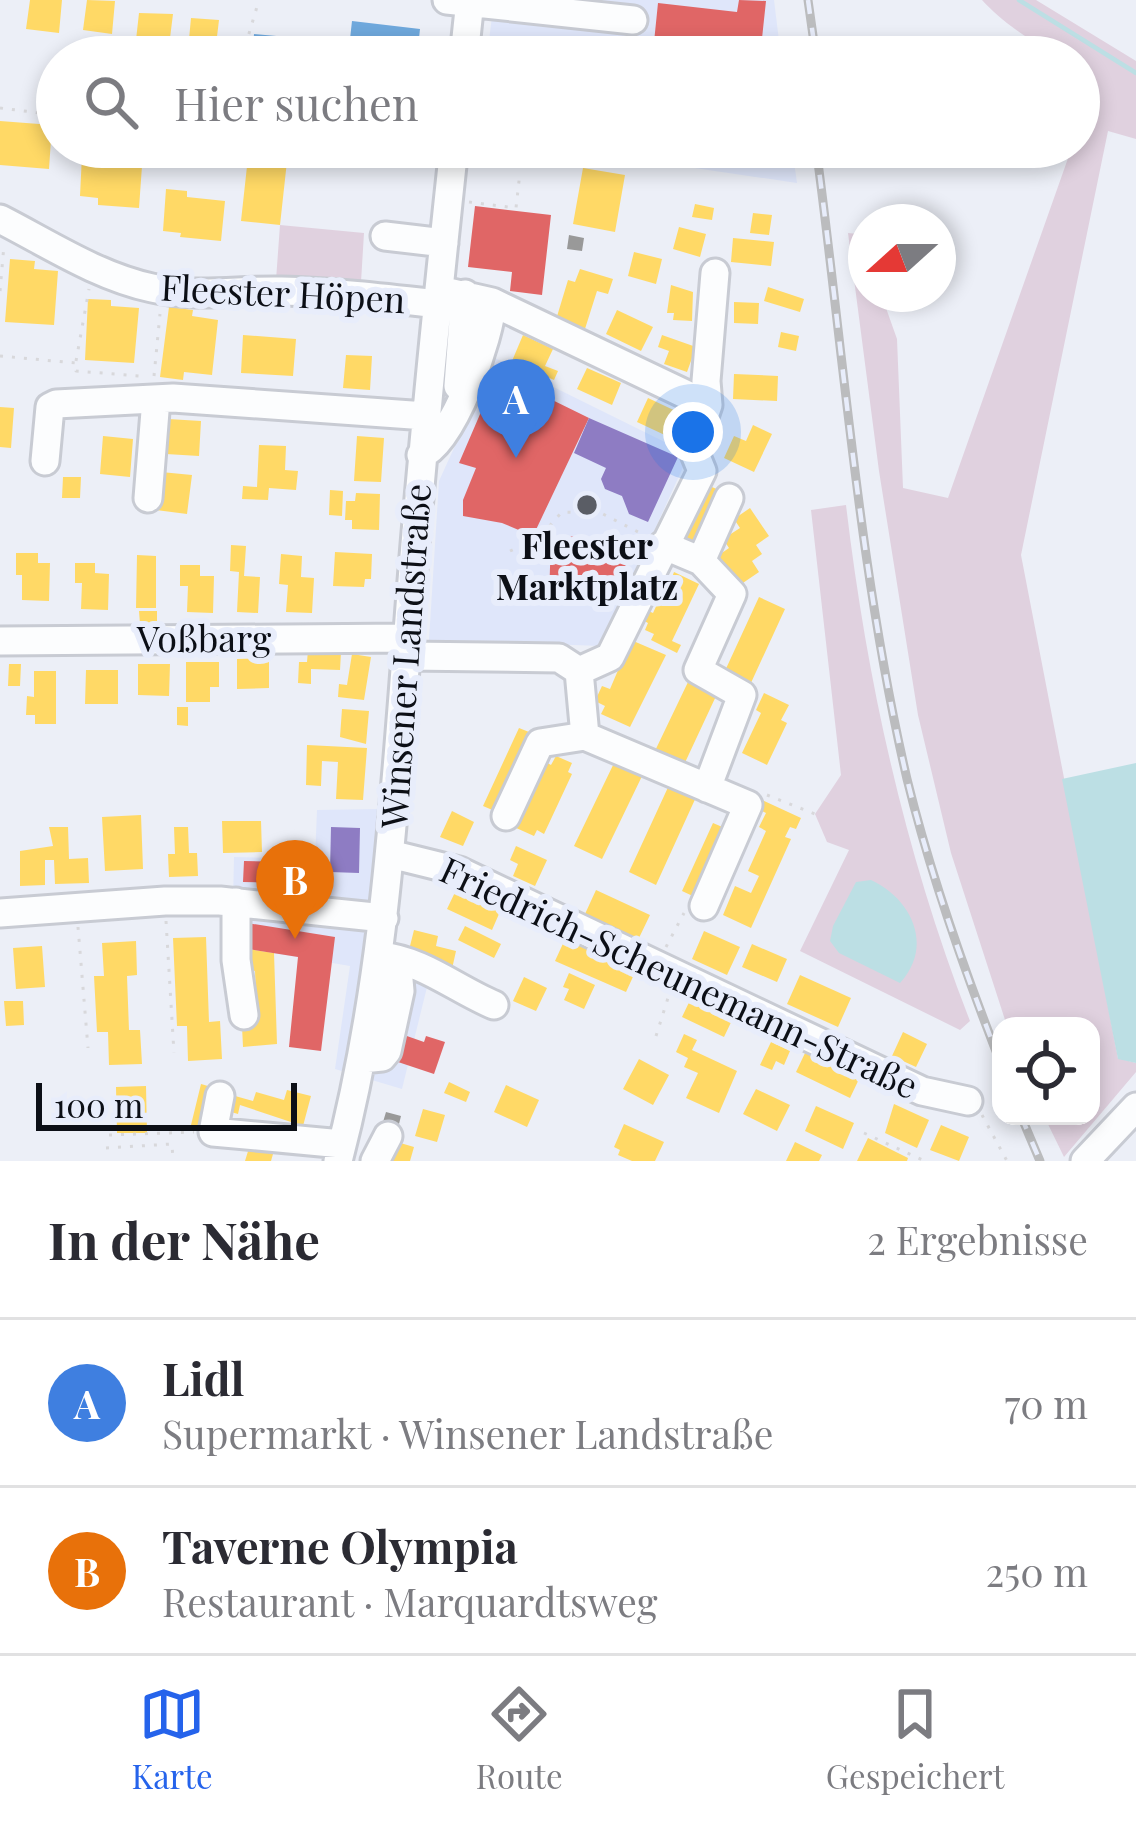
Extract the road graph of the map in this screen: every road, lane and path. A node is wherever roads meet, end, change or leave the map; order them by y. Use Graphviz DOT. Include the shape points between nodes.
graph roads {
  1 [pos="259,0"];
  2 [pos="462,1"];
  3 [pos="633,20"];
  4 [pos="248,36"];
  5 [pos="463,36"];
  6 [pos="0,108"];
  7 [pos="36,112"];
  8 [pos="444,168"];
  9 [pos="520,172"];
  10 [pos="466,187"];
  11 [pos="3,220"];
  12 [pos="385,236"];
  13 [pos="444,243"];
  14 [pos="92,267"];
  15 [pos="715,273"];
  16 [pos="163,290"];
  17 [pos="0,291"];
  18 [pos="458,297"];
  19 [pos="0,356"];
  20 [pos="76,363"];
  21 [pos="156,399"];
  22 [pos="708,405"];
  23 [pos="455,409"];
  24 [pos="426,410"];
  25 [pos="421,455"];
  26 [pos="45,461"];
  27 [pos="148,498"];
  28 [pos="729,498"];
  29 [pos="663,545"];
  30 [pos="510,551"];
  31 [pos="701,561"];
  32 [pos="0,641"];
  33 [pos="406,647"];
  34 [pos="579,671"];
  35 [pos="585,736"];
  36 [pos="707,788"];
  37 [pos="748,805"];
  38 [pos="815,814"];
  39 [pos="506,816"];
  40 [pos="390,854"];
  41 [pos="165,901"];
  42 [pos="236,902"];
  43 [pos="704,906"];
  44 [pos="76,908"];
  45 [pos="0,913"];
  46 [pos="384,918"];
  47 [pos="379,962"];
  48 [pos="665,968"];
  49 [pos="494,1005"];
  50 [pos="244,1015"];
  51 [pos="656,1036"];
  52 [pos="88,1048"];
  53 [pos="174,1053"];
  54 [pos="220,1096"];
  55 [pos="968,1101"];
  56 [pos="1136,1107"];
  57 [pos="213,1132"];
  58 [pos="864,1133"];
  59 [pos="109,1136"];
  60 [pos="106,1148"];
  61 [pos="340,1152"];
  62 [pos="173,1161"];
  63 [pos="925,1161"];
  64 [pos="1006,1161"];
  65 [pos="1085,1161"];
  1 -- 4 [label="path"];
  2 -- 3 [label="street"];
  2 -- 5 [label="street"];
  6 -- 7 [label="path"];
  8 -- 13 [label="street, Winsener Landstraße"];
  9 -- 10 [label="path" via="517,210 465,202"];
  11 -- 14 [label="street, Fleester Höpen"];
  11 -- 17 [label="path"];
  12 -- 13 [label="street"];
  13 -- 18 [label="street, Winsener Landstraße"];
  14 -- 16 [label="street, Fleester Höpen"];
  14 -- 20 [label="path"];
  15 -- 22 [label="street"];
  16 -- 18 [label="street, Fleester Höpen"];
  16 -- 20 [label="path" via="154,377 76,371"];
  18 -- 22 [label="street, Fleester Höpen"];
  18 -- 23 [label="street" via="487,340"];
  18 -- 24 [label="street, Winsener Landstraße"];
  19 -- 20 [label="path"];
  21 -- 24 [label="street"];
  21 -- 26 [label="street" via="50,406"];
  21 -- 27 [label="street"];
  22 -- 29 [label="street" via="693,449 702,471"];
  23 -- 24 [label="street"];
  23 -- 25 [label="street" via="442,442"];
  24 -- 25 [label="street, Winsener Landstraße"];
  25 -- 33 [label="street, Winsener Landstraße"];
  28 -- 31 [label="street"];
  29 -- 30 [label="path" via="601,513 562,512 539,538"];
  29 -- 31 [label="street"];
  29 -- 34 [label="street" via="610,657"];
  31 -- 36 [label="street" via="731,594 698,670 742,694"];
  32 -- 33 [label="street, Voßbarg"];
  33 -- 34 [label="street, Voßbarg" via="559,658"];
  33 -- 40 [label="street, Winsener Landstraße"];
  34 -- 35 [label="street"];
  35 -- 36 [label="street"];
  35 -- 39 [label="street" via="540,742"];
  36 -- 37 [label="street"];
  37 -- 38 [label="path" via="755,790"];
  37 -- 43 [label="street"];
  40 -- 46 [label="street, Winsener Landstraße"];
  40 -- 48 [label="street, Friedrich-Scheunemann-Straße" via="459,871"];
  41 -- 42 [label="street"];
  41 -- 44 [label="street"];
  41 -- 53 [label="path"];
  42 -- 46 [label="street"];
  42 -- 50 [label="street"];
  43 -- 48 [label="path" via="684,912"];
  44 -- 45 [label="street"];
  44 -- 52 [label="path"];
  46 -- 47 [label="street, Winsener Landstraße"];
  47 -- 49 [label="street" via="429,971"];
  47 -- 61 [label="street, Winsener Landstraße"];
  48 -- 51 [label="path"];
  48 -- 55 [label="street, Friedrich-Scheunemann-Straße" via="922,1091"];
  54 -- 57 [label="street"];
  55 -- 64 [label="path"];
  56 -- 65 [label="street"];
  57 -- 59 [label="path"];
  57 -- 61 [label="street"];
  58 -- 63 [label="path"];
  60 -- 62 [label="path" via="172,1144"];
}
